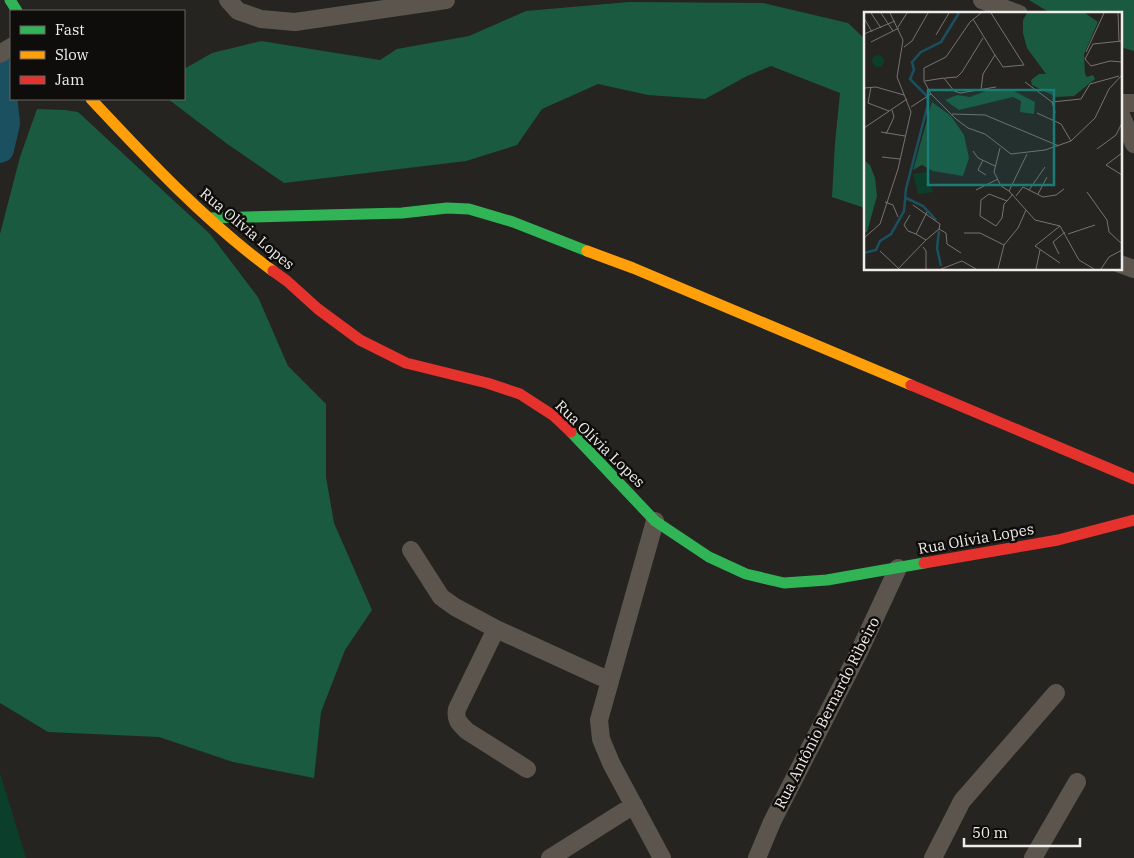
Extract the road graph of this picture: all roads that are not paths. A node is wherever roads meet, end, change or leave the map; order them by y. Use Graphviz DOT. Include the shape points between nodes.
graph roads {
  1 [pos="228,0"];
  2 [pos="446,0"];
  3 [pos="982,0"];
  4 [pos="1014,12"];
  5 [pos="91,100"];
  6 [pos="1122,118"];
  7 [pos="1134,144"];
  8 [pos="211,218"];
  9 [pos="1134,479"];
  10 [pos="1134,520"];
  11 [pos="655,521"];
  12 [pos="411,550"];
  13 [pos="898,568"];
  14 [pos="496,629"];
  15 [pos="610,681"];
  16 [pos="1056,692"];
  17 [pos="527,769"];
  18 [pos="1077,782"];
  19 [pos="634,805"];
  20 [pos="550,858"];
  21 [pos="662,858"];
  22 [pos="757,858"];
  23 [pos="934,858"];
  24 [pos="1033,858"];
  1 -- 2 [label="street" via="238,11 261,19 294,22"];
  3 -- 4 [label="street"];
  5 -- 8 [label="street, Rua Olívia Lopes" via="134,146"];
  6 -- 7 [label="street"];
  8 -- 9 [label="street" via="469,209 513,222 633,268"];
  8 -- 11 [label="street, Rua Olívia Lopes" via="254,257 360,340 406,363 520,394 554,416"];
  10 -- 13 [label="street, Rua Olívia Lopes" via="1058,540"];
  11 -- 13 [label="street, Rua Olívia Lopes" via="709,557 746,574 784,583 827,580"];
  11 -- 15 [label="street"];
  12 -- 14 [label="street" via="440,598"];
  13 -- 22 [label="street, Rua Antônio Bernardo Ribeiro"];
  14 -- 15 [label="street"];
  14 -- 17 [label="street" via="456,717 467,730"];
  15 -- 19 [label="street" via="599,720 601,739 610,763"];
  16 -- 23 [label="street" via="962,801"];
  18 -- 24 [label="street"];
  19 -- 20 [label="street"];
  19 -- 21 [label="street"];
}
